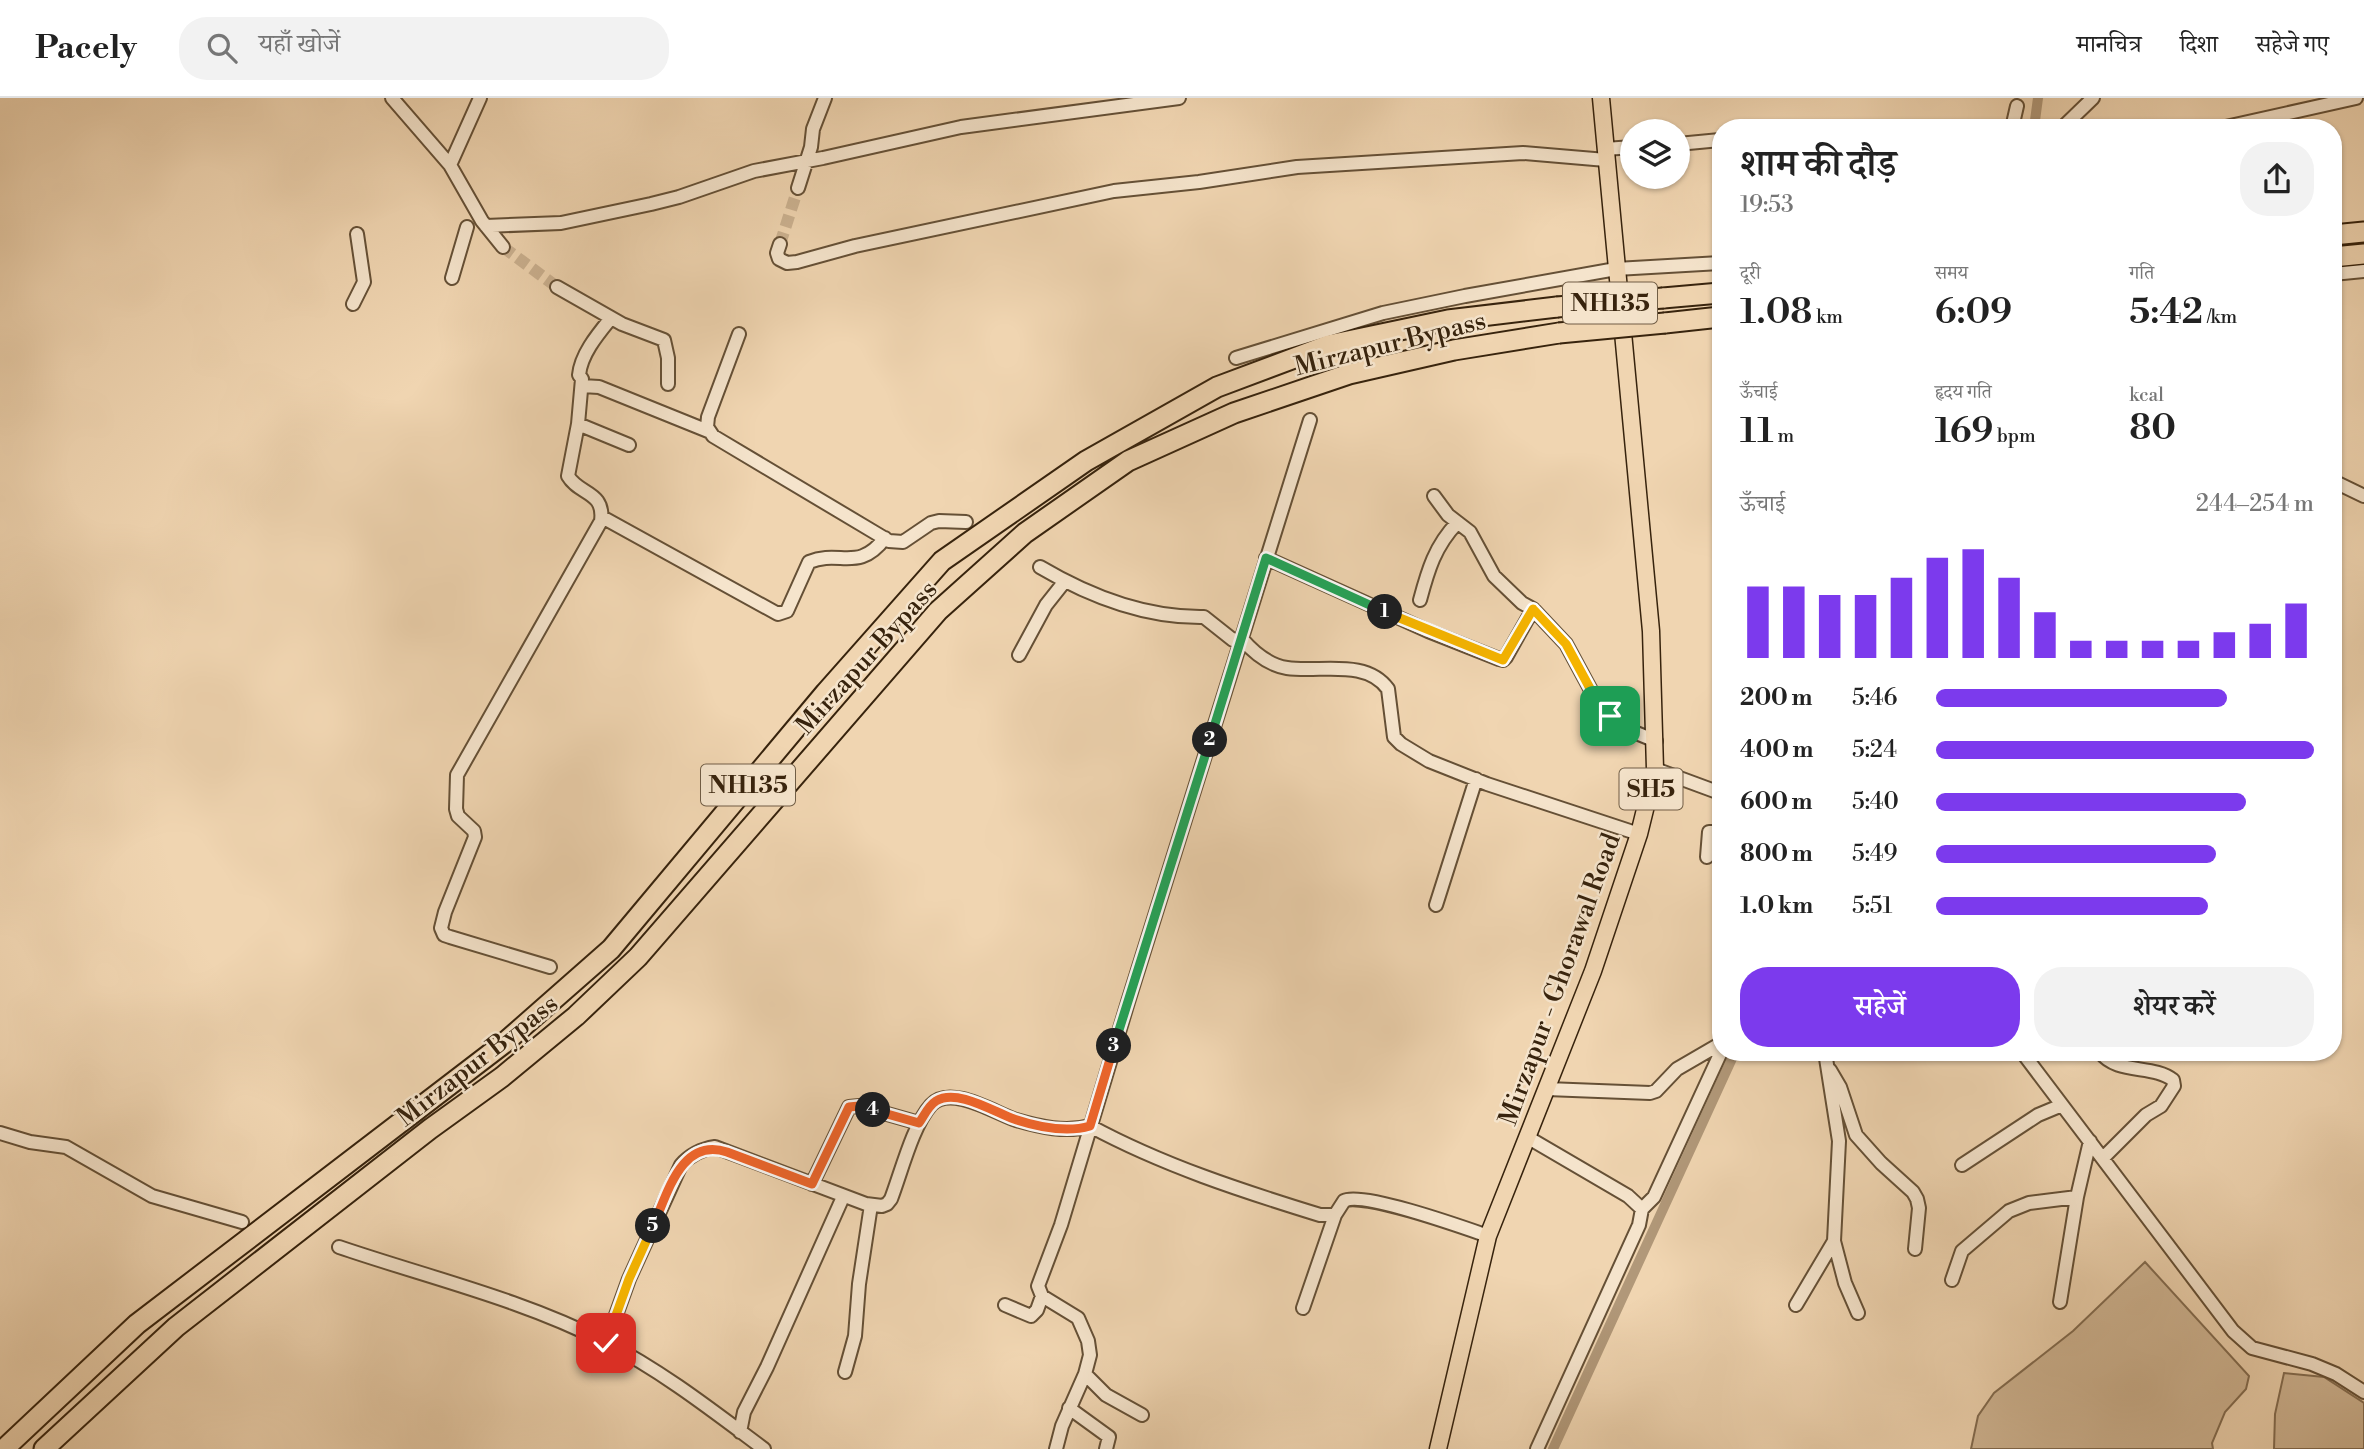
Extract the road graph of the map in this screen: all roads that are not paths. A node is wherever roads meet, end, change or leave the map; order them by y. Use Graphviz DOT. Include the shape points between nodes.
graph roads {
  1 [pos="392,98"];
  2 [pos="480,98"];
  3 [pos="825,98"];
  4 [pos="1179,98"];
  5 [pos="1601,98"];
  6 [pos="2093,98"];
  7 [pos="2356,98"];
  8 [pos="2017,106"];
  9 [pos="2014,119"];
  10 [pos="2071,119"];
  11 [pos="2262,119"];
  12 [pos="1712,141"];
  13 [pos="1690,143"];
  14 [pos="1620,151"];
  15 [pos="1605,155"];
  16 [pos="806,162"];
  17 [pos="450,165"];
  18 [pos="798,188"];
  19 [pos="486,226"];
  20 [pos="467,227"];
  21 [pos="2364,232"];
  22 [pos="2342,233"];
  23 [pos="357,234"];
  24 [pos="780,244"];
  25 [pos="503,247"];
  26 [pos="2364,254"];
  27 [pos="2342,256"];
  28 [pos="1712,263"];
  29 [pos="1616,269"];
  30 [pos="2364,271"];
  31 [pos="2342,273"];
  32 [pos="453,278"];
  33 [pos="557,287"];
  34 [pos="1712,294"];
  35 [pos="353,304"];
  36 [pos="611,318"];
  37 [pos="1712,318"];
  38 [pos="739,334"];
  39 [pos="1236,358"];
  40 [pos="667,384"];
  41 [pos="582,386"];
  42 [pos="1310,420"];
  43 [pos="578,424"];
  44 [pos="708,432"];
  45 [pos="629,445"];
  46 [pos="2342,485"];
  47 [pos="1434,496"];
  48 [pos="2364,496"];
  49 [pos="602,517"];
  50 [pos="966,522"];
  51 [pos="1457,523"];
  52 [pos="885,538"];
  53 [pos="1266,558"];
  54 [pos="1040,567"];
  55 [pos="1065,582"];
  56 [pos="1420,600"];
  57 [pos="1533,609"];
  58 [pos="1242,639"];
  59 [pos="1019,655"];
  60 [pos="1656,741"];
  61 [pos="1655,769"];
  62 [pos="1476,779"];
  63 [pos="1712,790"];
  64 [pos="1712,832"];
  65 [pos="1639,834"];
  66 [pos="1707,857"];
  67 [pos="1436,905"];
  68 [pos="550,967"];
  69 [pos="1712,1049"];
  70 [pos="1717,1061"];
  71 [pos="1826,1061"];
  72 [pos="2029,1061"];
  73 [pos="2113,1061"];
  74 [pos="1827,1067"];
  75 [pos="1546,1089"];
  76 [pos="2062,1105"];
  77 [pos="919,1123"];
  78 [pos="1090,1126"];
  79 [pos="0,1133"];
  80 [pos="1527,1137"];
  81 [pos="2090,1141"];
  82 [pos="2102,1158"];
  83 [pos="1962,1164"];
  84 [pos="812,1184"];
  85 [pos="843,1197"];
  86 [pos="2077,1197"];
  87 [pos="871,1205"];
  88 [pos="1642,1209"];
  89 [pos="1335,1216"];
  90 [pos="242,1222"];
  91 [pos="1489,1236"];
  92 [pos="1834,1241"];
  93 [pos="339,1247"];
  94 [pos="1915,1249"];
  95 [pos="1952,1280"];
  96 [pos="1042,1296"];
  97 [pos="2060,1302"];
  98 [pos="1005,1305"];
  99 [pos="1796,1305"];
  100 [pos="1303,1308"];
  101 [pos="1858,1313"];
  102 [pos="606,1343"];
  103 [pos="845,1371"];
  104 [pos="1085,1374"];
  105 [pos="2364,1392"];
  106 [pos="1069,1408"];
  107 [pos="1142,1415"];
  108 [pos="740,1432"];
  109 [pos="4,1449"];
  110 [pos="44,1449"];
  111 [pos="764,1449"];
  112 [pos="1056,1449"];
  113 [pos="1106,1449"];
  114 [pos="1438,1449"];
  115 [pos="1537,1449"];
  1 -- 17 [label="street"];
  2 -- 17 [label="street"];
  3 -- 16 [label="street"];
  4 -- 16 [label="street" via="961,127"];
  5 -- 15 [label="main road, Mirzapur - Ghorawal Road / SH5"];
  6 -- 10 [label="street"];
  7 -- 11 [label="street"];
  8 -- 9 [label="street"];
  12 -- 13 [label="street"];
  14 -- 15 [label="street"];
  15 -- 24 [label="street" via="1523,153 1297,167 1114,191 797,262 779,259"];
  15 -- 29 [label="main road, Mirzapur - Ghorawal Road / SH5"];
  16 -- 18 [label="street"];
  16 -- 19 [label="street" via="754,171 679,197 574,220"];
  17 -- 19 [label="street"];
  19 -- 25 [label="street"];
  20 -- 32 [label="street"];
  21 -- 22 [label="highway"];
  23 -- 35 [label="street" via="364,282"];
  26 -- 27 [label="highway"];
  28 -- 29 [label="street"];
  29 -- 39 [label="street" via="1383,313"];
  29 -- 60 [label="main road, Mirzapur - Ghorawal Road / SH5" via="1650,618"];
  30 -- 31 [label="street"];
  33 -- 36 [label="street"];
  34 -- 109 [label="highway, NH135, bridge" via="1448,320 1329,345 1217,387 1086,461 942,561 611,949 503,1044 137,1324"];
  36 -- 40 [label="street" via="664,340"];
  36 -- 41 [label="street" via="580,366"];
  37 -- 110 [label="highway, Mirzapur Bypass / NH135, bridge" via="1454,350 1349,374 1234,413 1128,461 1025,533 937,611 638,957 576,1016 176,1327"];
  38 -- 44 [label="street" via="708,417"];
  41 -- 43 [label="street"];
  41 -- 44 [label="street" via="599,387"];
  42 -- 53 [label="street"];
  43 -- 45 [label="street"];
  43 -- 49 [label="street" via="568,475 596,498"];
  44 -- 52 [label="street"];
  46 -- 48 [label="street"];
  47 -- 51 [label="street"];
  49 -- 52 [label="street" via="778,614 787,611 809,562 863,557"];
  49 -- 68 [label="street" via="457,775 458,816 475,837 445,912 442,932"];
  50 -- 52 [label="street" via="931,523 903,542"];
  51 -- 56 [label="street" via="1429,564"];
  51 -- 57 [label="street" via="1470,532 1494,576"];
  53 -- 57 [label="street" via="1503,660"];
  53 -- 58 [label="street"];
  54 -- 55 [label="street"];
  55 -- 58 [label="street" via="1141,609 1181,618 1204,617 1233,640"];
  55 -- 59 [label="street" via="1046,605"];
  57 -- 60 [label="street" via="1566,644 1599,705 1624,728"];
  58 -- 62 [label="street" via="1255,655 1276,665 1372,676 1388,690 1394,737 1401,744 1429,761"];
  58 -- 78 [label="street"];
  60 -- 61 [label="main road, Mirzapur - Ghorawal Road / SH5"];
  61 -- 63 [label="street"];
  61 -- 65 [label="main road, Mirzapur - Ghorawal Road / SH5"];
  62 -- 65 [label="street"];
  62 -- 67 [label="street"];
  64 -- 66 [label="street"];
  65 -- 75 [label="main road, Mirzapur - Ghorawal Road / SH5" via="1593,971"];
  69 -- 75 [label="street" via="1676,1069 1650,1093"];
  70 -- 88 [label="street" via="1654,1197"];
  71 -- 74 [label="street"];
  72 -- 76 [label="street"];
  73 -- 82 [label="street" via="2164,1074 2175,1086 2161,1106"];
  74 -- 92 [label="street" via="1839,1141"];
  74 -- 94 [label="street" via="1840,1087 1856,1135 1917,1199"];
  75 -- 80 [label="main road, Mirzapur - Ghorawal Road / SH5"];
  76 -- 81 [label="street"];
  76 -- 83 [label="street" via="2038,1115"];
  77 -- 78 [label="street" via="935,1101 944,1098 968,1100 1038,1126 1074,1131"];
  77 -- 84 [label="street" via="849,1107"];
  77 -- 87 [label="street" via="891,1199 882,1206"];
  78 -- 89 [label="street" via="1208,1178"];
  78 -- 96 [label="street" via="1038,1286"];
  79 -- 90 [label="street" via="66,1147 152,1196"];
  80 -- 88 [label="street" via="1628,1196"];
  80 -- 91 [label="main road, Mirzapur - Ghorawal Road / SH5"];
  81 -- 82 [label="street"];
  81 -- 86 [label="street"];
  82 -- 105 [label="street" via="2234,1331 2252,1348 2312,1364"];
  84 -- 85 [label="street"];
  84 -- 102 [label="street" via="715,1147 687,1158 634,1268"];
  85 -- 87 [label="street"];
  85 -- 108 [label="street" via="744,1412"];
  86 -- 95 [label="street" via="2029,1203 2009,1211 1962,1251"];
  86 -- 97 [label="street"];
  87 -- 103 [label="street" via="855,1336"];
  88 -- 115 [label="street" via="1639,1225"];
  89 -- 91 [label="street" via="1344,1201 1356,1198"];
  89 -- 100 [label="street"];
  91 -- 114 [label="main road, Mirzapur - Ghorawal Road / SH5"];
  92 -- 99 [label="street"];
  92 -- 101 [label="street"];
  93 -- 102 [label="street" via="496,1298"];
  96 -- 98 [label="street" via="1031,1316"];
  96 -- 104 [label="street" via="1082,1324 1090,1355"];
  102 -- 108 [label="street" via="681,1388"];
  104 -- 106 [label="street"];
  104 -- 107 [label="street" via="1106,1395"];
  106 -- 112 [label="street"];
  106 -- 113 [label="street" via="1109,1437"];
  108 -- 111 [label="street"];
}
